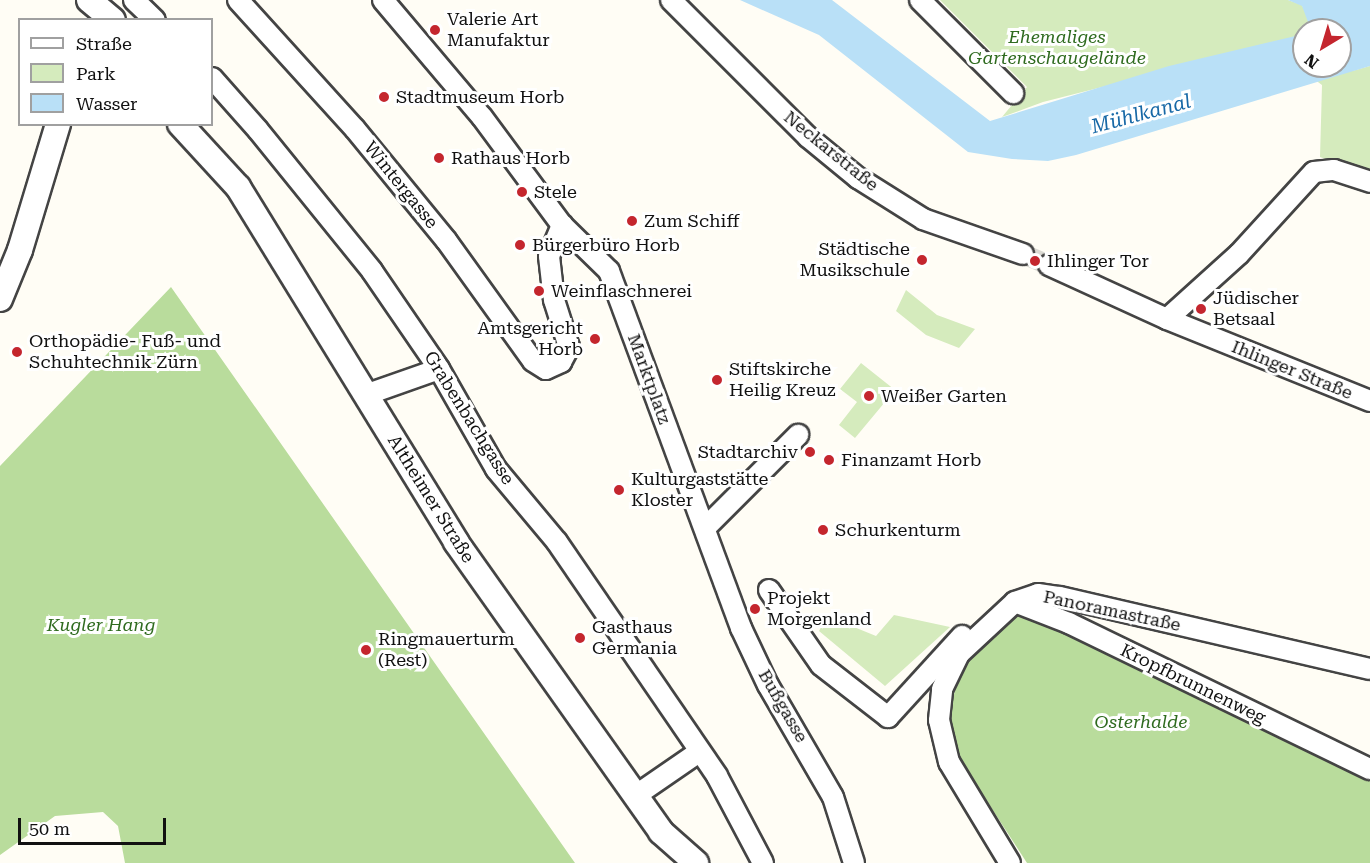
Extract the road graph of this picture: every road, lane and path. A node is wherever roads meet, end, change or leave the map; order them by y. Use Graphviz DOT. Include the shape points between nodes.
graph roads {
  1 [pos="89,0"];
  2 [pos="134,0"];
  3 [pos="238,0"];
  4 [pos="383,0"];
  5 [pos="671,0"];
  6 [pos="920,0"];
  7 [pos="115,11"];
  8 [pos="153,18"];
  9 [pos="213,79"];
  10 [pos="1013,93"];
  11 [pos="57,126"];
  12 [pos="182,126"];
  13 [pos="1370,182"];
  14 [pos="562,225"];
  15 [pos="1023,254"];
  16 [pos="1049,266"];
  17 [pos="0,299"];
  18 [pos="1167,319"];
  19 [pos="439,369"];
  20 [pos="368,394"];
  21 [pos="1370,401"];
  22 [pos="798,435"];
  23 [pos="705,528"];
  24 [pos="711,549"];
  25 [pos="769,590"];
  26 [pos="1015,602"];
  27 [pos="990,625"];
  28 [pos="1370,669"];
  29 [pos="699,752"];
  30 [pos="1370,769"];
  31 [pos="635,796"];
  32 [pos="696,863"];
  33 [pos="764,863"];
  34 [pos="854,863"];
  35 [pos="1010,863"];
  1 -- 7 [label="street"];
  2 -- 8 [label="street"];
  3 -- 14 [label="street, Wintergasse" via="416,203 533,362 546,369 557,365 569,347 554,300 549,256"];
  4 -- 14 [label="street, Marktplatz" via="425,46"];
  5 -- 15 [label="street, Neckarstraße" via="800,129 858,178 923,219"];
  6 -- 10 [label="street"];
  9 -- 19 [label="street, Grabenbachgasse" via="372,271"];
  11 -- 17 [label="street" via="20,250"];
  12 -- 20 [label="street, Altheimer Straße" via="238,187"];
  13 -- 18 [label="street" via="1334,170 1314,172 1239,254"];
  14 -- 23 [label="street, Marktplatz" via="609,271"];
  16 -- 18 [label="street, Ihlinger Straße"];
  18 -- 21 [label="street, Ihlinger Straße"];
  19 -- 20 [label="street"];
  19 -- 29 [label="street, Grabenbachgasse" via="496,469 557,542"];
  20 -- 31 [label="street, Altheimer Straße" via="456,542"];
  22 -- 23 [label="street"];
  23 -- 24 [label="street, Marktplatz"];
  24 -- 34 [label="street, Bußgasse" via="768,685 833,797"];
  25 -- 27 [label="street" via="821,665 888,717 972,626"];
  26 -- 27 [label="street, Panoramastraße"];
  26 -- 28 [label="street, Panoramastraße" via="1038,594 1060,597"];
  26 -- 30 [label="street, Kropfbrunnenweg" via="1069,623"];
  27 -- 35 [label="street, Panoramastraße" via="959,654 942,689 939,720 949,762"];
  29 -- 31 [label="street"];
  29 -- 33 [label="street, Grabenbachgasse" via="737,808"];
  31 -- 32 [label="street, Altheimer Straße" via="661,832"];
}
